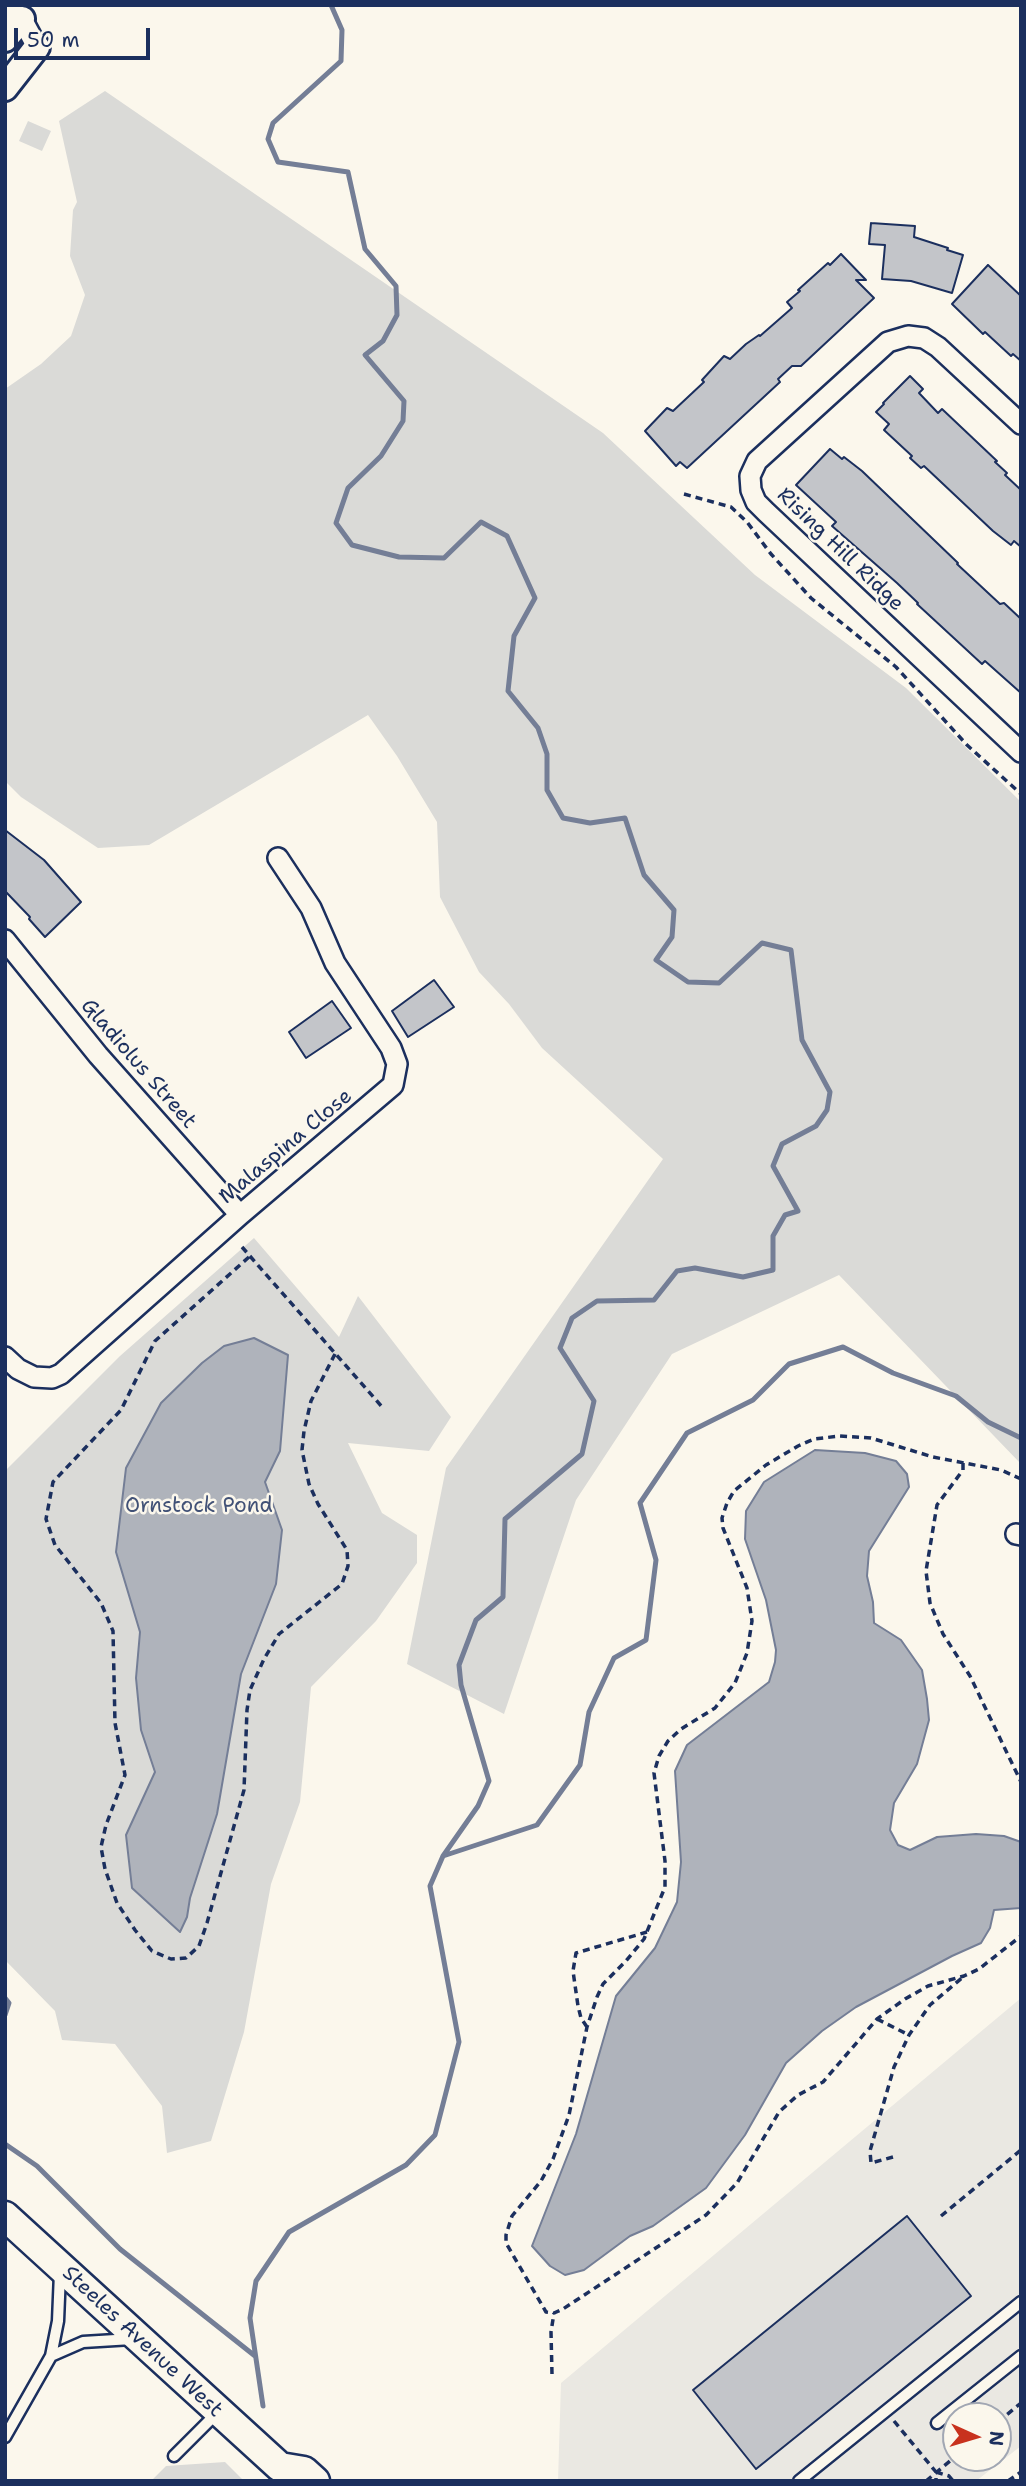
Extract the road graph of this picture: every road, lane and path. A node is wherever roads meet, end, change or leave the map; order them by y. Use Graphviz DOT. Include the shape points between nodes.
graph roads {
  1 [pos="14,12"];
  2 [pos="5,39"];
  3 [pos="37,47"];
  4 [pos="5,88"];
  5 [pos="1021,424"];
  6 [pos="684,494"];
  7 [pos="1021,752"];
  8 [pos="1021,794"];
  9 [pos="278,858"];
  10 [pos="5,940"];
  11 [pos="240,1215"];
  12 [pos="242,1247"];
  13 [pos="249,1256"];
  14 [pos="336,1352"];
  15 [pos="5,1357"];
  16 [pos="383,1408"];
  17 [pos="963,1463"];
  18 [pos="1021,1479"];
  19 [pos="1021,1782"];
  20 [pos="647,1933"];
  21 [pos="1021,1936"];
  22 [pos="964,1976"];
  23 [pos="877,2019"];
  24 [pos="587,2027"];
  25 [pos="909,2035"];
  26 [pos="1021,2150"];
  27 [pos="893,2157"];
  28 [pos="5,2216"];
  29 [pos="941,2216"];
  30 [pos="60,2266"];
  31 [pos="1019,2308"];
  32 [pos="554,2314"];
  33 [pos="139,2339"];
  34 [pos="51,2356"];
  35 [pos="1021,2356"];
  36 [pos="552,2374"];
  37 [pos="886,2411"];
  38 [pos="225,2418"];
  39 [pos="937,2423"];
  40 [pos="5,2437"];
  41 [pos="174,2456"];
  42 [pos="942,2467"];
  43 [pos="936,2472"];
  44 [pos="1021,2472"];
  45 [pos="281,2474"];
  46 [pos="315,2481"];
  47 [pos="799,2481"];
  48 [pos="926,2481"];
  49 [pos="936,2481"];
  50 [pos="953,2481"];
  51 [pos="1008,2481"];
  1 -- 2 [label="street"];
  1 -- 3 [label="street"];
  3 -- 4 [label="street"];
  5 -- 7 [label="street, Rising Hill Ridge" via="938,346 908,336 888,342 757,461 750,476 756,502"];
  6 -- 8 [label="path" via="731,507 811,598 896,667 967,745"];
  9 -- 11 [label="street, Malaspina Close" via="311,908 335,963 391,1048 397,1065 393,1085"];
  10 -- 11 [label="street, Gladiolus Street" via="98,1055"];
  11 -- 15 [label="street, Malaspina Close" via="61,1374 34,1377"];
  12 -- 13 [label="path"];
  13 -- 14 [label="path"];
  13 -- 14 [label="path" via="155,1341 121,1410 53,1482 46,1520 55,1545 100,1602 114,1631 115,1723 125,1775 101,1847 105,1869 117,1903 135,1930 152,1951 171,1959 186,1958 199,1947 207,1923 244,1790 250,1690 279,1634 342,1584 348,1566 347,1550 309,1484 302,1450 311,1401"];
  14 -- 16 [label="path"];
  17 -- 18 [label="path"];
  17 -- 19 [label="path" via="963,1470 937,1505 926,1572 930,1603"];
  17 -- 20 [label="path" via="871,1437 814,1439 766,1465 734,1491 724,1510 723,1528 747,1588 751,1620 747,1653 735,1683 715,1708 681,1729 659,1756 654,1773 665,1887"];
  20 -- 24 [label="path" via="603,1984"];
  20 -- 24 [label="path" via="576,1953 573,1971 578,2006"];
  21 -- 22 [label="path"];
  22 -- 23 [label="path" via="928,1986"];
  22 -- 25 [label="path" via="930,2005"];
  23 -- 25 [label="path"];
  23 -- 32 [label="path" via="824,2082 798,2095 779,2112 737,2183 706,2215"];
  24 -- 32 [label="path" via="569,2115 553,2159 512,2216 506,2235 539,2303"];
  25 -- 27 [label="path" via="894,2067 870,2151 871,2163"];
  26 -- 29 [label="path"];
  28 -- 30 [label="main road, Steeles Avenue West"];
  30 -- 33 [label="main road, Steeles Avenue West"];
  30 -- 34 [label="lane"];
  31 -- 37 [label="lane"];
  32 -- 36 [label="path"];
  33 -- 34 [label="lane" via="83,2342"];
  33 -- 38 [label="main road, Steeles Avenue West"];
  34 -- 40 [label="lane"];
  35 -- 39 [label="lane"];
  37 -- 43 [label="path"];
  37 -- 47 [label="lane"];
  38 -- 41 [label="lane"];
  38 -- 45 [label="main road, Steeles Avenue West"];
  42 -- 43 [label="path"];
  43 -- 48 [label="path"];
  43 -- 49 [label="path"];
  43 -- 50 [label="path"];
  44 -- 51 [label="path"];
  45 -- 46 [label="main road, Steeles Avenue West" via="304,2471"];
}
